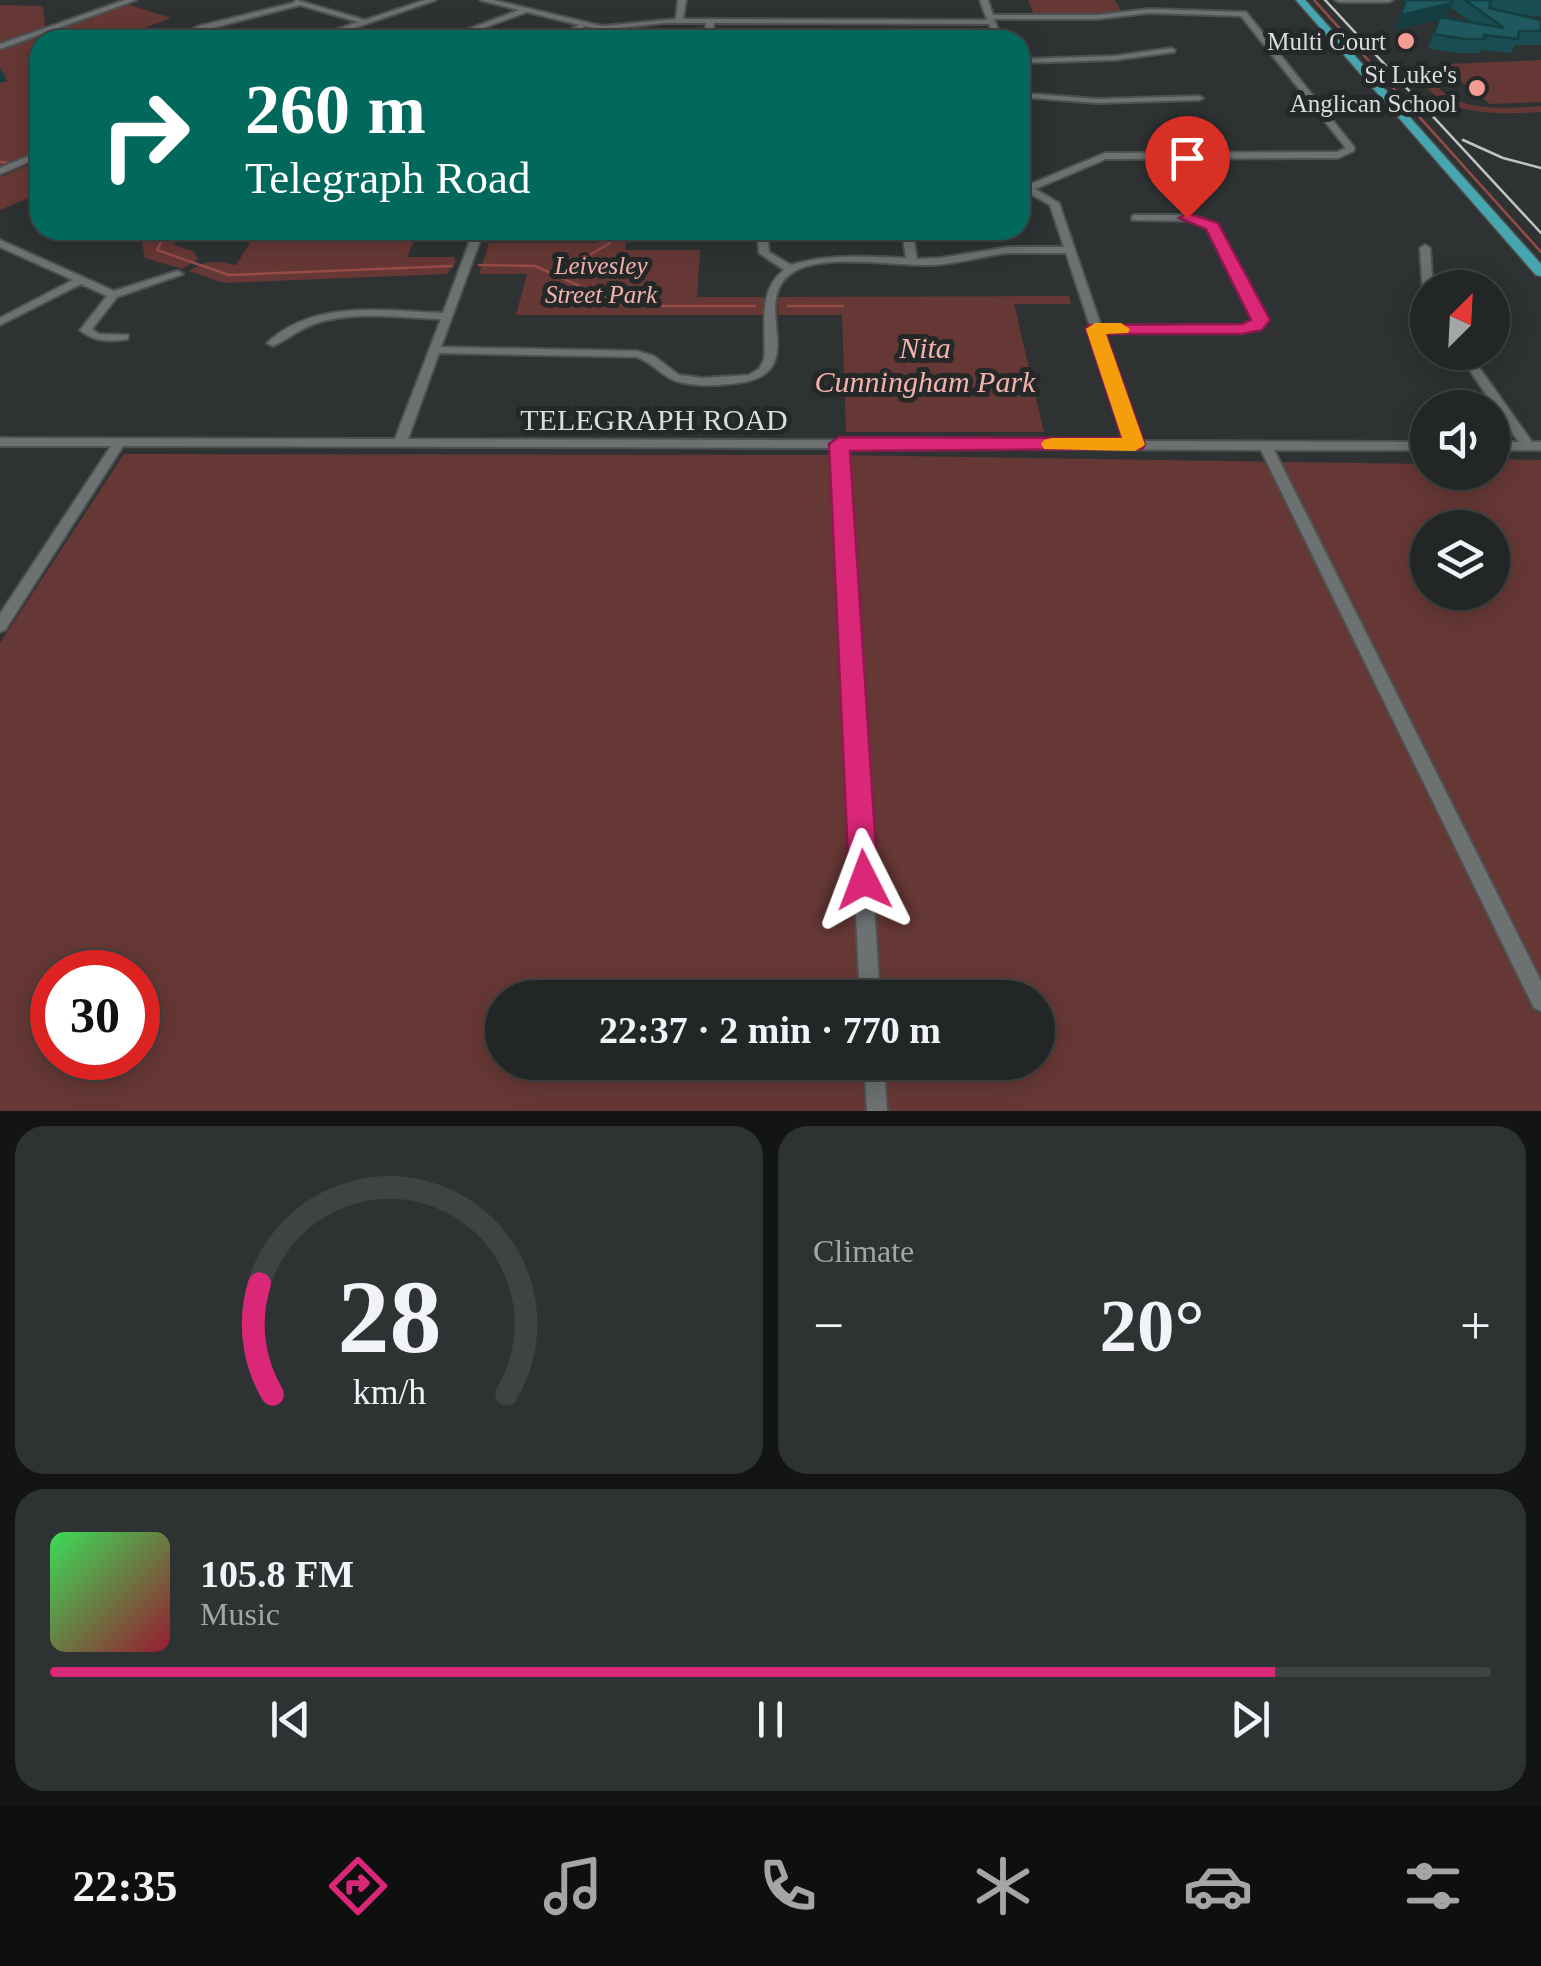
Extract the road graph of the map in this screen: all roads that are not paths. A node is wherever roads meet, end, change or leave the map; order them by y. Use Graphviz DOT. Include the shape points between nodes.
graph roads {
  1 [pos="132,0"];
  2 [pos="290,0"];
  3 [pos="432,0"];
  4 [pos="484,0"];
  5 [pos="682,0"];
  6 [pos="984,0"];
  7 [pos="1300,0"];
  8 [pos="1339,0"];
  9 [pos="1389,0"];
  10 [pos="300,3"];
  11 [pos="525,11"];
  12 [pos="991,20"];
  13 [pos="679,21"];
  14 [pos="366,22"];
  15 [pos="710,22"];
  16 [pos="894,22"];
  17 [pos="582,26"];
  18 [pos="48,30"];
  19 [pos="198,30"];
  20 [pos="342,30"];
  21 [pos="471,30"];
  22 [pos="574,30"];
  23 [pos="709,30"];
  24 [pos="896,30"];
  25 [pos="994,30"];
  26 [pos="30,36"];
  27 [pos="0,47"];
  28 [pos="1170,50"];
  29 [pos="1030,61"];
  30 [pos="1030,96"];
  31 [pos="1199,98"];
  32 [pos="30,158"];
  33 [pos="0,171"];
  34 [pos="1030,184"];
  35 [pos="1030,189"];
  36 [pos="1135,218"];
  37 [pos="475,240"];
  38 [pos="763,240"];
  39 [pos="909,240"];
  40 [pos="0,243"];
  41 [pos="1425,248"];
  42 [pos="1068,250"];
  43 [pos="912,262"];
  44 [pos="790,269"];
  45 [pos="1426,270"];
  46 [pos="1541,272"];
  47 [pos="178,274"];
  48 [pos="80,281"];
  49 [pos="113,294"];
  50 [pos="448,316"];
  51 [pos="0,322"];
  52 [pos="1095,329"];
  53 [pos="124,337"];
  54 [pos="273,343"];
  55 [pos="435,350"];
  56 [pos="1476,370"];
  57 [pos="0,442"];
  58 [pos="120,442"];
  59 [pos="400,443"];
  60 [pos="839,444"];
  61 [pos="1135,445"];
  62 [pos="1265,446"];
  63 [pos="1410,446"];
  64 [pos="1534,446"];
  65 [pos="0,626"];
  66 [pos="869,980"];
  67 [pos="1541,1001"];
  68 [pos="875,1080"];
  69 [pos="877,1111"];
  1 -- 18 [label="street"];
  2 -- 10 [label="street"];
  3 -- 14 [label="street"];
  4 -- 11 [label="street"];
  5 -- 13 [label="street"];
  6 -- 12 [label="street"];
  7 -- 46 [label="main road"];
  8 -- 9 [label="street"];
  10 -- 14 [label="street"];
  10 -- 19 [label="street"];
  11 -- 17 [label="street"];
  11 -- 21 [label="street"];
  12 -- 16 [label="street"];
  12 -- 25 [label="street"];
  12 -- 34 [label="street" via="1241,12 1353,154 1105,156"];
  13 -- 15 [label="street"];
  13 -- 17 [label="street"];
  14 -- 20 [label="street"];
  15 -- 16 [label="street"];
  15 -- 23 [label="street"];
  16 -- 24 [label="street"];
  17 -- 22 [label="street"];
  26 -- 27 [label="street"];
  28 -- 29 [label="street"];
  30 -- 31 [label="street"];
  32 -- 33 [label="street"];
  35 -- 42 [label="street" via="1052,200"];
  36 -- 52 [label="street" via="1206,220 1261,326"];
  37 -- 50 [label="street"];
  38 -- 44 [label="street" via="764,254"];
  39 -- 43 [label="street"];
  40 -- 48 [label="street"];
  41 -- 45 [label="street"];
  42 -- 43 [label="street" via="1001,250"];
  42 -- 52 [label="street"];
  43 -- 44 [label="street" via="825,261"];
  44 -- 55 [label="street" via="772,288 766,378 682,379 637,354"];
  47 -- 49 [label="street"];
  48 -- 49 [label="street"];
  48 -- 51 [label="street"];
  49 -- 53 [label="street" via="86,330"];
  50 -- 54 [label="street" via="316,317"];
  50 -- 55 [label="street"];
  52 -- 61 [label="street"];
  55 -- 59 [label="street"];
  56 -- 64 [label="street"];
  57 -- 58 [label="street, TELEGRAPH ROAD"];
  58 -- 59 [label="street, TELEGRAPH ROAD"];
  58 -- 65 [label="street"];
  59 -- 60 [label="street, TELEGRAPH ROAD"];
  60 -- 61 [label="street, TELEGRAPH ROAD"];
  60 -- 66 [label="street"];
  61 -- 62 [label="street, TELEGRAPH ROAD"];
  62 -- 63 [label="street, TELEGRAPH ROAD"];
  62 -- 67 [label="street"];
  68 -- 69 [label="street"];
}
